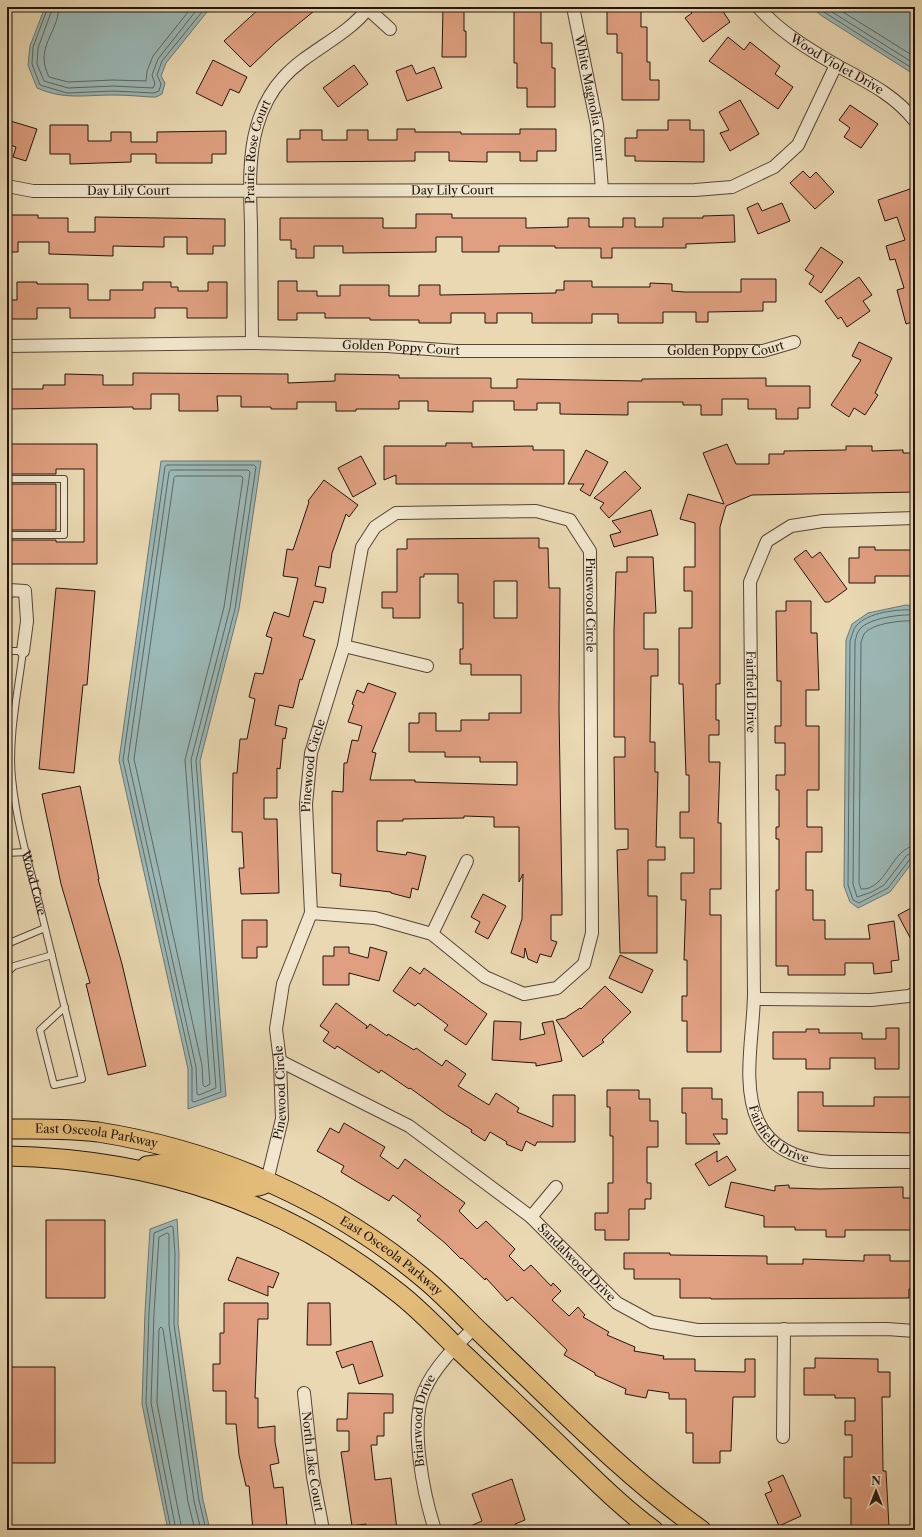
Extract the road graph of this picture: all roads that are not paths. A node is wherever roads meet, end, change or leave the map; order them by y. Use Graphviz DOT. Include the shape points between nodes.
graph roads {
  1 [pos="573,7"];
  2 [pos="758,7"];
  3 [pos="368,8"];
  4 [pos="390,29"];
  5 [pos="836,64"];
  6 [pos="915,121"];
  7 [pos="7,186"];
  8 [pos="602,190"];
  9 [pos="250,192"];
  10 [pos="794,342"];
  11 [pos="252,343"];
  12 [pos="7,346"];
  13 [pos="7,479"];
  14 [pos="915,518"];
  15 [pos="7,535"];
  16 [pos="7,594"];
  17 [pos="344,646"];
  18 [pos="7,652"];
  19 [pos="23,652"];
  20 [pos="427,666"];
  21 [pos="26,852"];
  22 [pos="7,853"];
  23 [pos="467,861"];
  24 [pos="311,913"];
  25 [pos="45,928"];
  26 [pos="432,934"];
  27 [pos="7,944"];
  28 [pos="52,955"];
  29 [pos="7,973"];
  30 [pos="915,993"];
  31 [pos="754,999"];
  32 [pos="65,1007"];
  33 [pos="280,1061"];
  34 [pos="7,1129"];
  35 [pos="7,1156"];
  36 [pos="915,1162"];
  37 [pos="127,1167"];
  38 [pos="267,1181"];
  39 [pos="556,1187"];
  40 [pos="531,1217"];
  41 [pos="475,1327"];
  42 [pos="784,1329"];
  43 [pos="915,1331"];
  44 [pos="456,1346"];
  45 [pos="304,1393"];
  46 [pos="783,1437"];
  47 [pos="323,1530"];
  48 [pos="435,1530"];
  49 [pos="653,1530"];
  50 [pos="701,1530"];
  1 -- 8 [label="street, White Magnolia Court" via="597,125"];
  2 -- 5 [label="street, Wood Violet Drive" via="781,30"];
  3 -- 4 [label="street"];
  3 -- 9 [label="street, Prairie Rose Court" via="353,24 294,67 272,93 257,126 253,144"];
  5 -- 6 [label="street, Wood Violet Drive" via="887,93"];
  5 -- 8 [label="street, Day Lily Court" via="798,145 774,166 732,187 695,190"];
  7 -- 9 [label="street, Day Lily Court" via="33,191"];
  8 -- 9 [label="street, Day Lily Court"];
  9 -- 11 [label="street, Prairie Rose Court"];
  10 -- 11 [label="street, Golden Poppy Court" via="763,351 456,351 387,346"];
  11 -- 12 [label="street, Golden Poppy Court"];
  13 -- 15 [label="lane" via="64,479 64,535"];
  14 -- 31 [label="street, Fairfield Drive" via="823,520 791,526 767,542 750,582"];
  16 -- 19 [label="street, Wood Cove" via="9,590 25,591 27,620"];
  17 -- 20 [label="street"];
  17 -- 24 [label="street, Pinewood Circle" via="311,753 306,804"];
  17 -- 26 [label="street, Pinewood Circle" via="362,547 375,527 396,513 536,511 570,520 590,551 592,933 584,964 557,988 524,994 485,977"];
  18 -- 19 [label="lane"];
  19 -- 21 [label="lane, Wood Cove" via="11,754 12,779"];
  21 -- 22 [label="lane"];
  21 -- 25 [label="lane, Wood Cove"];
  23 -- 26 [label="street"];
  24 -- 26 [label="street, Pinewood Circle" via="375,918"];
  24 -- 33 [label="street, Pinewood Circle" via="283,984 276,1029"];
  25 -- 27 [label="lane"];
  25 -- 28 [label="lane, Wood Cove"];
  28 -- 29 [label="lane" via="14,966"];
  28 -- 32 [label="lane, Wood Cove"];
  30 -- 31 [label="street" via="909,996 871,1000"];
  31 -- 36 [label="street, Fairfield Drive" via="750,1096 758,1121 772,1141 795,1155 818,1161"];
  32 -- 32 [label="lane, Wood Cove" via="40,1030 54,1085 82,1079"];
  33 -- 38 [label="street, Pinewood Circle" via="282,1119"];
  33 -- 40 [label="street, Sandalwood Drive" via="409,1126"];
  34 -- 38 [label="main road, East Osceola Parkway" via="97,1132 151,1142 208,1158"];
  35 -- 37 [label="main road, East Osceola Parkway" via="53,1157"];
  37 -- 38 [label="main road" via="174,1164 242,1186 255,1187"];
  37 -- 44 [label="main road, East Osceola Parkway" via="178,1178 219,1191 296,1226 333,1247 401,1295"];
  38 -- 41 [label="main road, East Osceola Parkway" via="345,1221 388,1250 428,1282"];
  39 -- 40 [label="street"];
  40 -- 42 [label="street, Sandalwood Drive" via="617,1302 652,1322 697,1330"];
  41 -- 44 [label="street, Briarwood Drive"];
  41 -- 50 [label="main road, East Osceola Parkway" via="632,1476"];
  42 -- 43 [label="street, Sandalwood Drive"];
  42 -- 46 [label="street"];
  44 -- 48 [label="street, Briarwood Drive" via="429,1382 418,1417 423,1472"];
  44 -- 49 [label="main road, East Osceola Parkway" via="611,1495"];
  45 -- 47 [label="street, North Lake Court" via="313,1477"];
}
